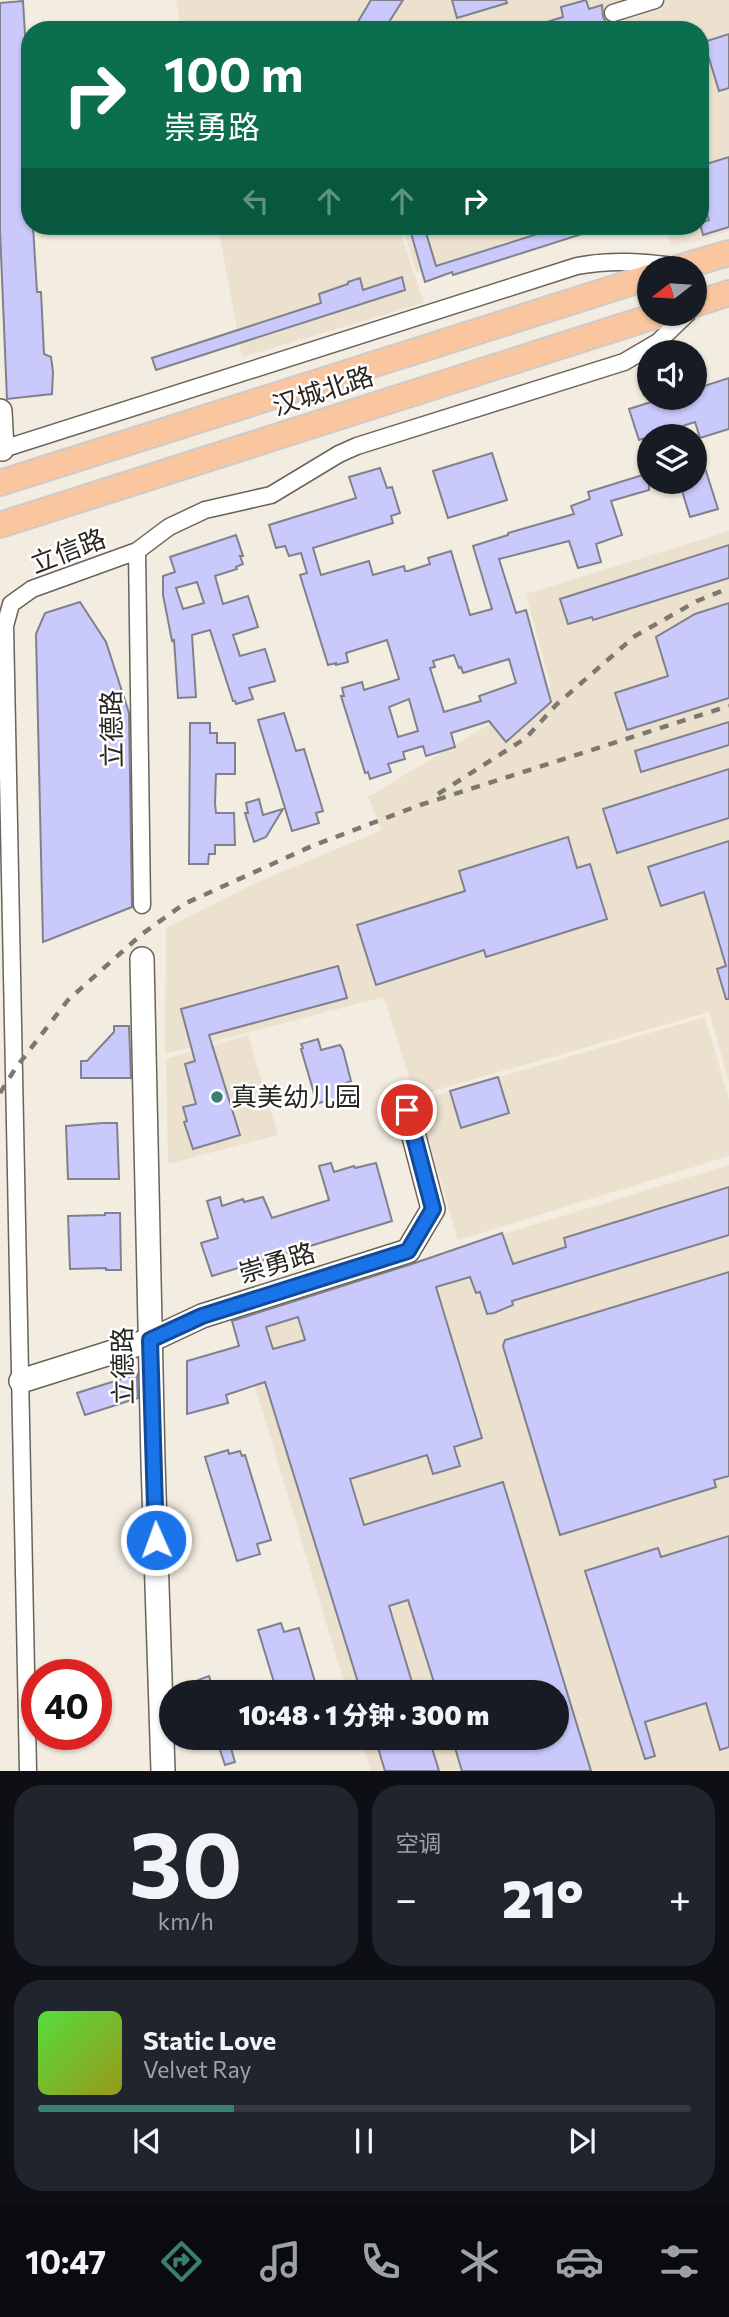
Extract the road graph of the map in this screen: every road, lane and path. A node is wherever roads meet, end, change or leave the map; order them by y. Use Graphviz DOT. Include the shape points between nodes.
graph roads {
  1 [pos="655,0"];
  2 [pos="613,13"];
  3 [pos="729,253"];
  4 [pos="707,259"];
  5 [pos="637,261"];
  6 [pos="637,281"];
  7 [pos="729,293"];
  8 [pos="707,301"];
  9 [pos="637,322"];
  10 [pos="674,326"];
  11 [pos="0,411"];
  12 [pos="1,450"];
  13 [pos="0,483"];
  14 [pos="0,525"];
  15 [pos="137,551"];
  16 [pos="142,905"];
  17 [pos="142,959"];
  18 [pos="407,1110"];
  19 [pos="150,1340"];
  20 [pos="22,1381"];
  21 [pos="28,1771"];
  22 [pos="163,1771"];
  1 -- 2 [label="street"];
  3 -- 4 [label="main road"];
  5 -- 12 [label="street" via="578,266"];
  6 -- 13 [label="main road, 汉城北路"];
  7 -- 8 [label="main road"];
  9 -- 14 [label="main road, 汉城北路"];
  10 -- 15 [label="street, 立信路" via="658,342 624,362 357,446 271,495 188,517"];
  11 -- 12 [label="street"];
  15 -- 16 [label="street, 立德路"];
  15 -- 20 [label="street, 立信路" via="32,589 11,604 5,626"];
  17 -- 19 [label="street, 立德路"];
  18 -- 19 [label="street, 崇勇路" via="433,1209 408,1251 202,1316"];
  19 -- 20 [label="street, 崇勇路"];
  19 -- 22 [label="street, 立德路"];
  20 -- 21 [label="street, 立信路"];
}
